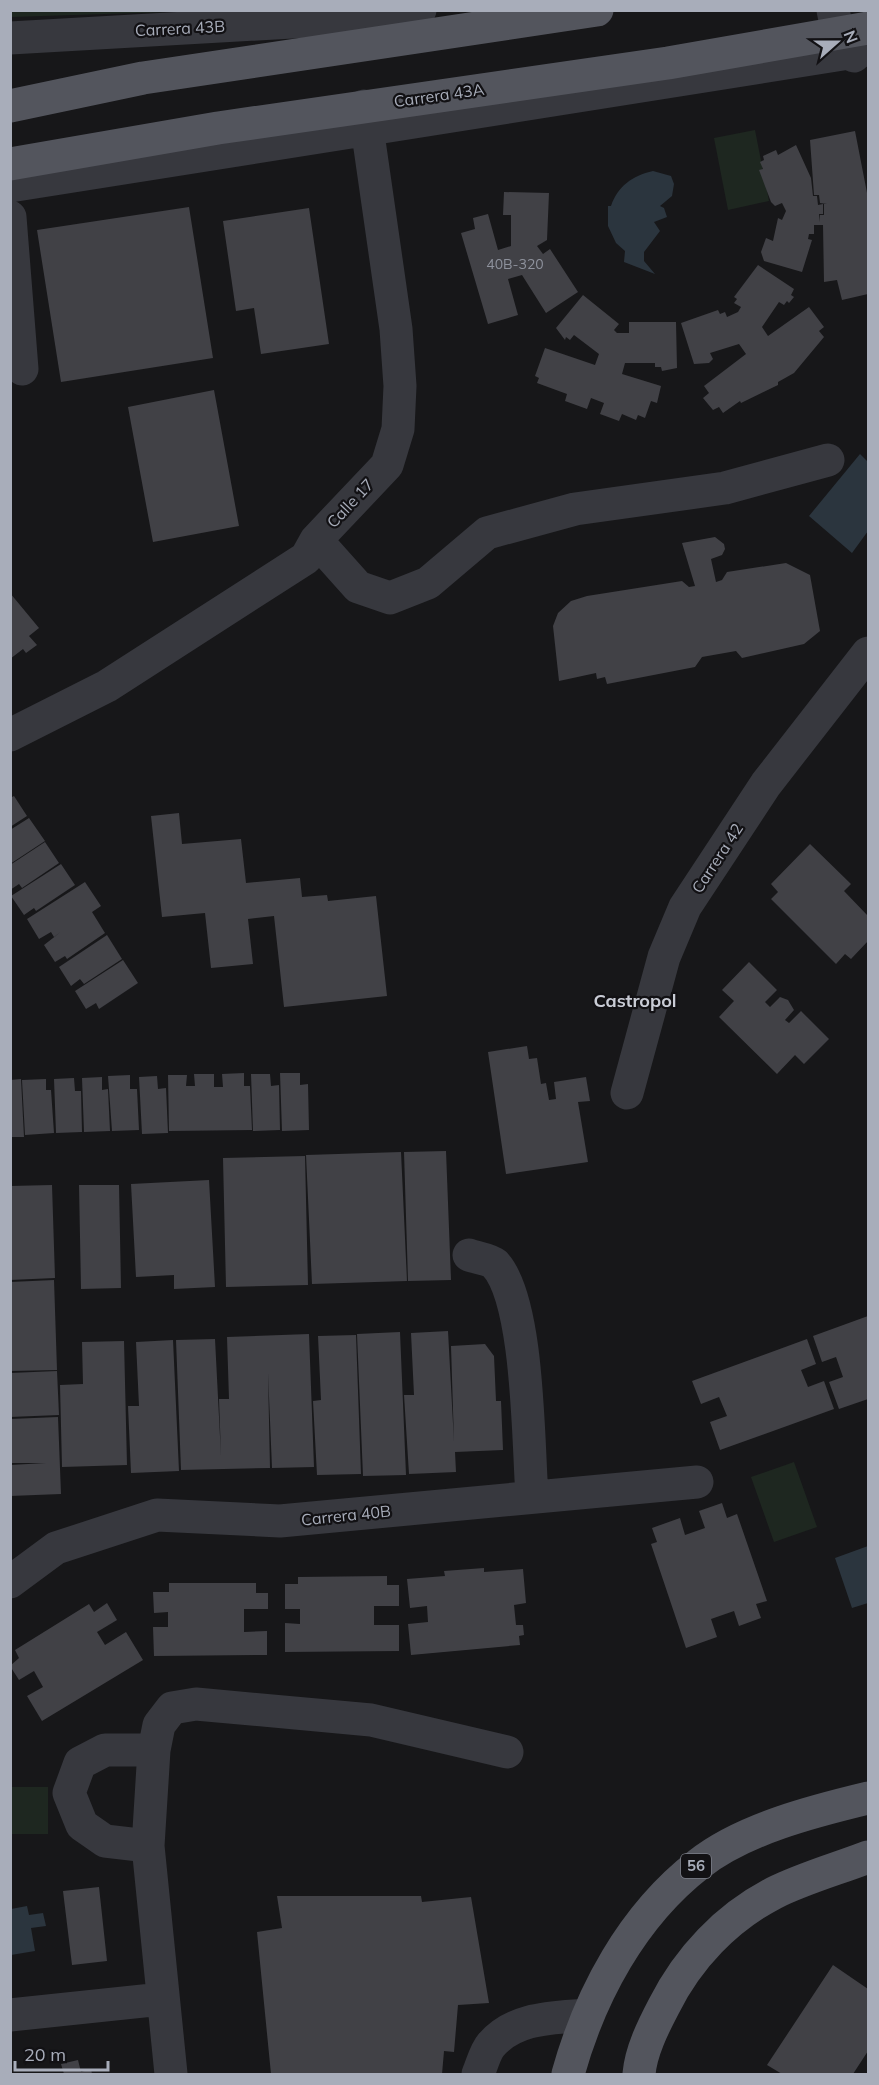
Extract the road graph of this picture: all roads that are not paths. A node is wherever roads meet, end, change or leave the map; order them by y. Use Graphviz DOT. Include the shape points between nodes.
graph roads {
  1 [pos="420,10"];
  2 [pos="597,10"];
  3 [pos="10,38"];
  4 [pos="855,40"];
  5 [pos="10,106"];
  6 [pos="366,117"];
  7 [pos="10,164"];
  8 [pos="10,186"];
  9 [pos="10,217"];
  10 [pos="22,369"];
  11 [pos="828,460"];
  12 [pos="316,540"];
  13 [pos="868,653"];
  14 [pos="10,735"];
  15 [pos="627,1093"];
  16 [pos="469,1255"];
  17 [pos="697,1482"];
  18 [pos="532,1496"];
  19 [pos="10,1582"];
  20 [pos="154,1750"];
  21 [pos="507,1752"];
  22 [pos="868,1798"];
  23 [pos="148,1846"];
  24 [pos="868,1857"];
  25 [pos="162,1999"];
  26 [pos="10,2015"];
  27 [pos="587,2015"];
  28 [pos="171,2074"];
  29 [pos="478,2074"];
  30 [pos="567,2074"];
  31 [pos="639,2074"];
  1 -- 3 [label="street, Carrera 43B" via="362,18"];
  2 -- 5 [label="main road" via="143,78"];
  4 -- 6 [label="main road, Carrera 43A"];
  6 -- 7 [label="main road, Carrera 43A"];
  6 -- 8 [label="street"];
  6 -- 12 [label="street, Calle 17" via="396,329 398,429 387,465"];
  9 -- 10 [label="street"];
  11 -- 12 [label="street" via="725,488 575,509 488,533 428,583 390,598 358,587"];
  12 -- 14 [label="street, Calle 17" via="306,558 107,686"];
  13 -- 15 [label="street, Carrera 42" via="766,783 685,907 664,957"];
  16 -- 18 [label="street" via="493,1263 509,1286 520,1328"];
  17 -- 18 [label="street, Carrera 40B"];
  18 -- 19 [label="street, Carrera 40B" via="280,1521 157,1515 56,1548"];
  20 -- 21 [label="street" via="159,1725 172,1708 196,1704 371,1720"];
  20 -- 23 [label="street"];
  20 -- 23 [label="street" via="105,1750 80,1763 69,1792 82,1825 105,1841"];
  22 -- 27 [label="main road, 56" via="767,1829 699,1863 640,1926 600,1985"];
  23 -- 25 [label="street"];
  24 -- 31 [label="main road" via="774,1893 716,1934 674,1986 640,2061"];
  25 -- 26 [label="street"];
  25 -- 28 [label="street"];
  27 -- 29 [label="street" via="527,2022 506,2032 490,2046"];
  27 -- 30 [label="main road, 56"];
}
